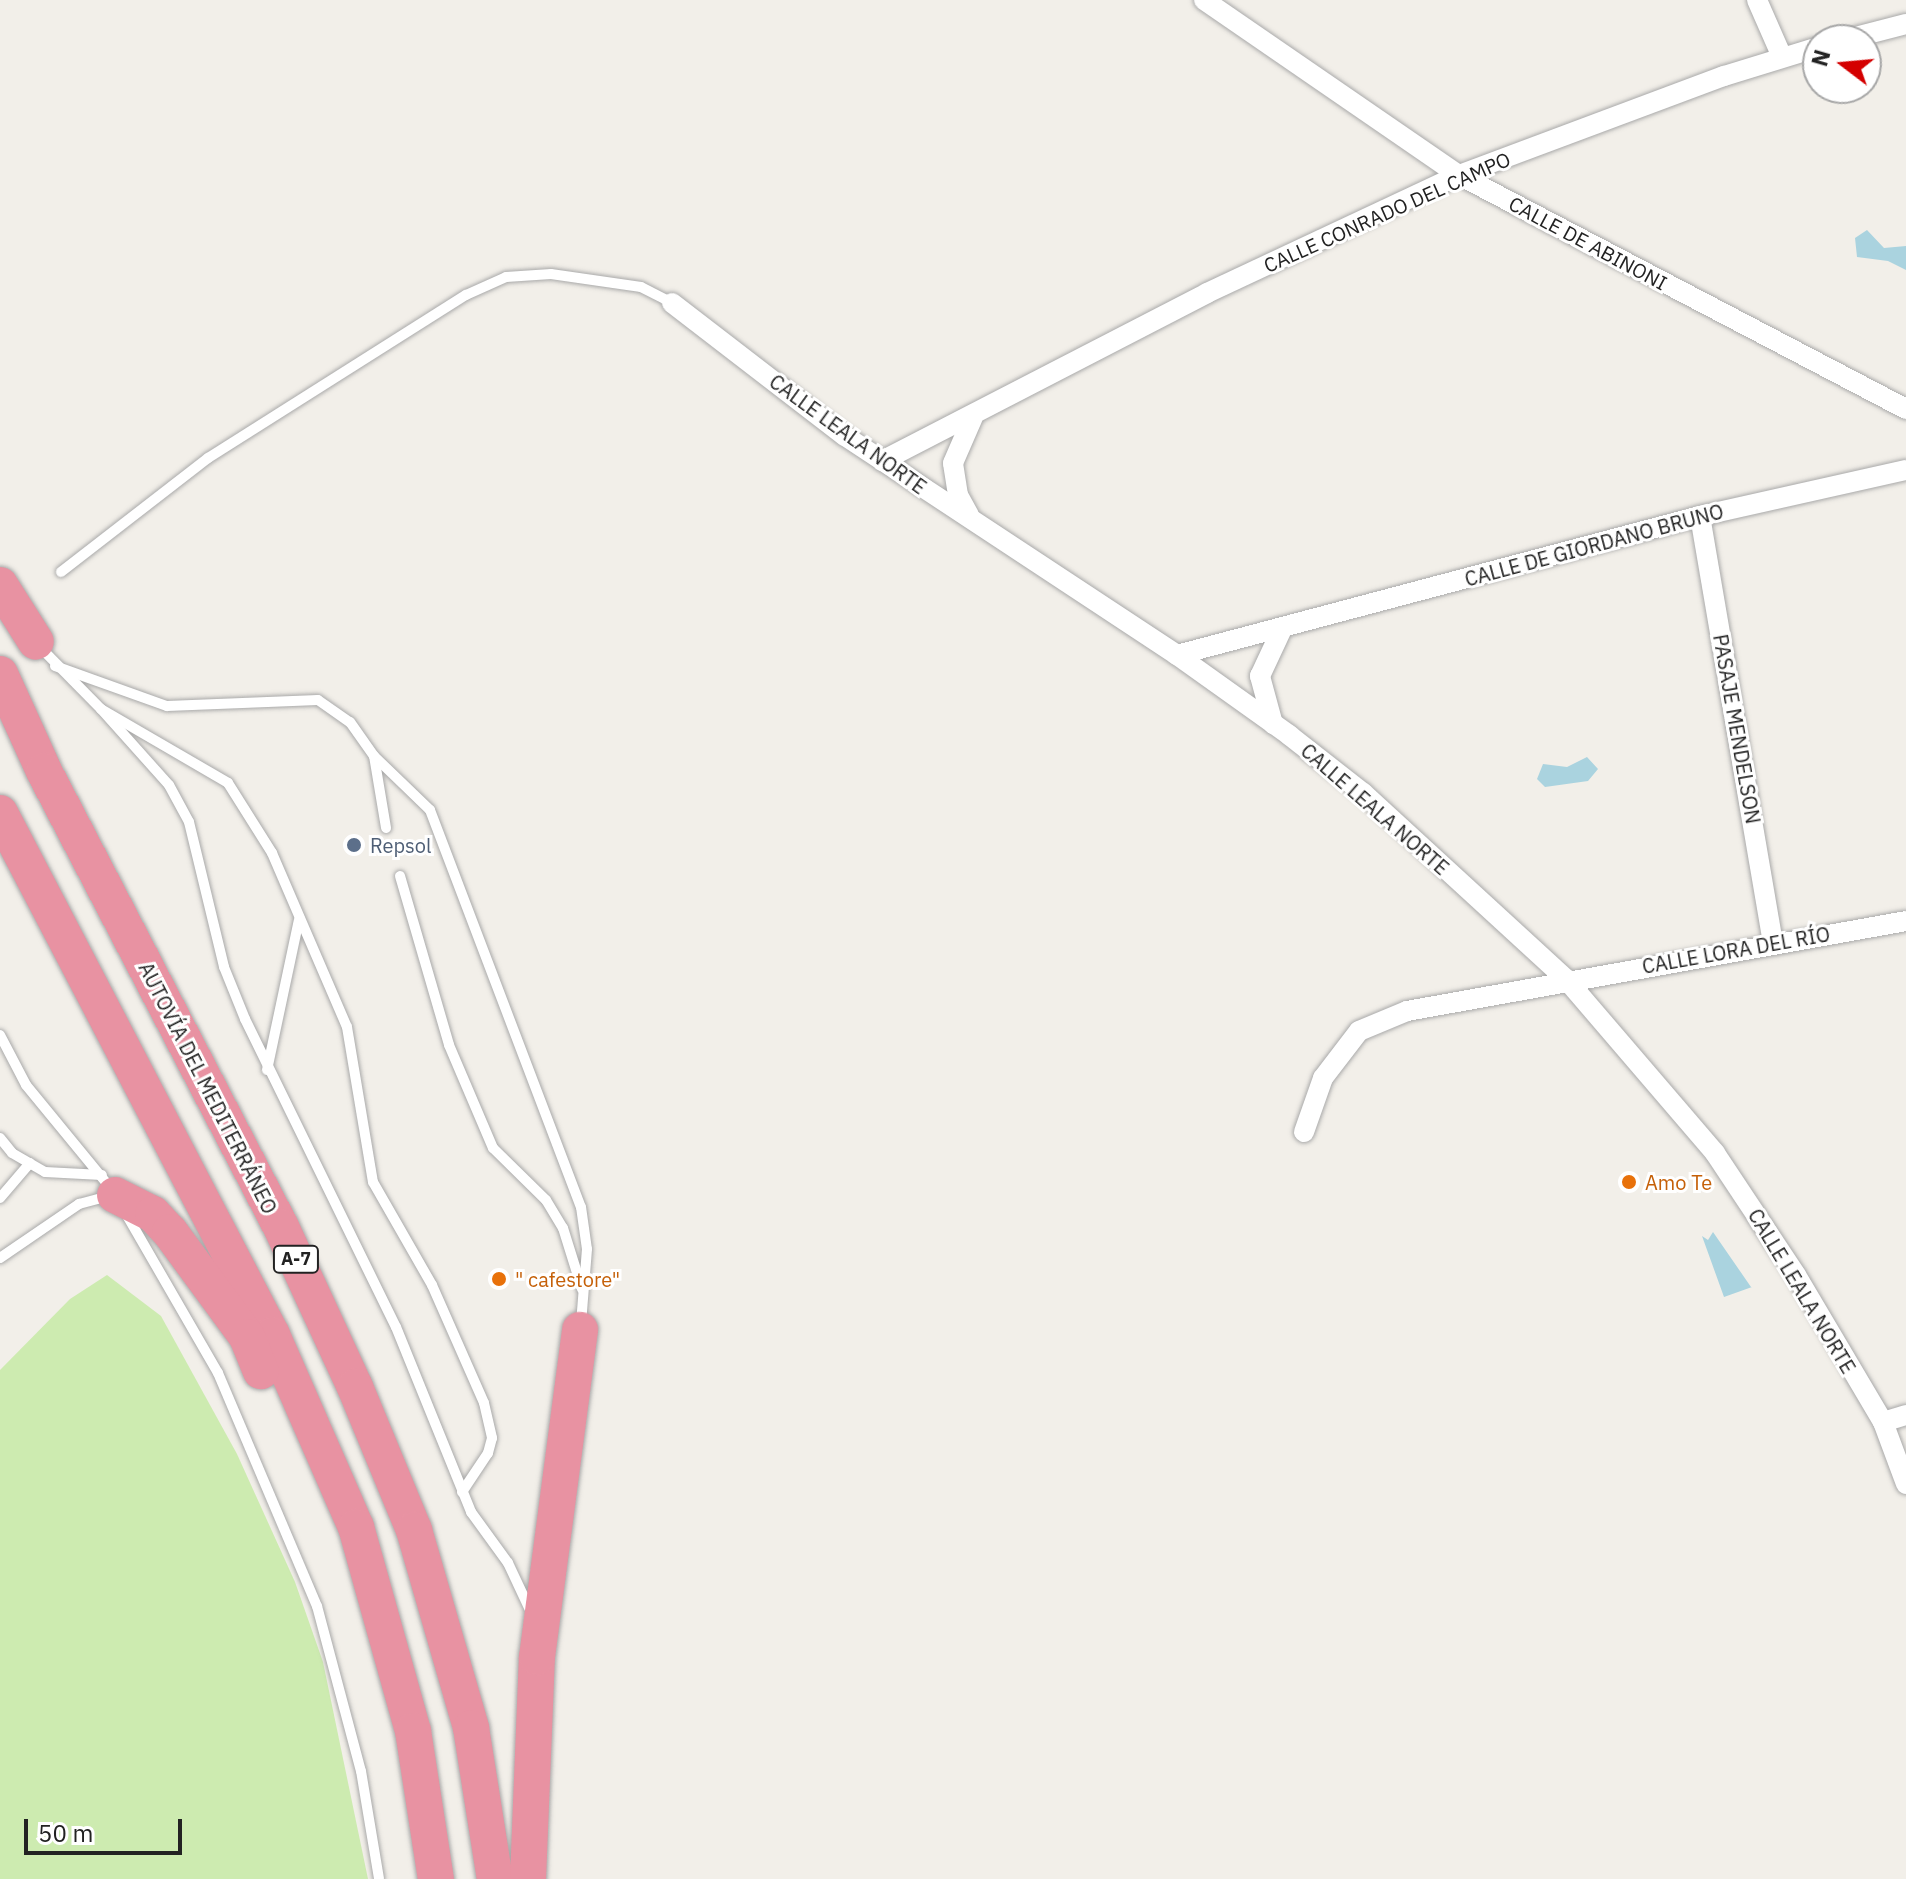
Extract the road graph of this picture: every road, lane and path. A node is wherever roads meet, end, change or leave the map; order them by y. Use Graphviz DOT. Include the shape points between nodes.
graph roads {
  1 [pos="1204,0"];
  2 [pos="1757,0"];
  3 [pos="1906,24"];
  4 [pos="1882,30"];
  5 [pos="1802,51"];
  6 [pos="1782,57"];
  7 [pos="1459,175"];
  8 [pos="672,303"];
  9 [pos="1906,409"];
  10 [pos="973,417"];
  11 [pos="882,461"];
  12 [pos="1906,470"];
  13 [pos="1700,516"];
  14 [pos="974,521"];
  15 [pos="61,572"];
  16 [pos="0,585"];
  17 [pos="1283,627"];
  18 [pos="45,654"];
  19 [pos="1177,655"];
  20 [pos="0,674"];
  21 [pos="101,709"];
  22 [pos="1273,724"];
  23 [pos="374,756"];
  24 [pos="0,813"];
  25 [pos="386,828"];
  26 [pos="400,876"];
  27 [pos="299,919"];
  28 [pos="1906,921"];
  29 [pos="1773,943"];
  30 [pos="1566,979"];
  31 [pos="0,1035"];
  32 [pos="267,1070"];
  33 [pos="1304,1132"];
  34 [pos="0,1138"];
  35 [pos="30,1163"];
  36 [pos="108,1185"];
  37 [pos="0,1198"];
  38 [pos="0,1258"];
  39 [pos="583,1295"];
  40 [pos="580,1330"];
  41 [pos="1906,1415"];
  42 [pos="1883,1422"];
  43 [pos="1906,1484"];
  44 [pos="462,1492"];
  45 [pos="388,1644"];
  46 [pos="537,1657"];
  47 [pos="379,1879"];
  48 [pos="436,1879"];
  49 [pos="495,1879"];
  50 [pos="528,1879"];
  1 -- 7 [label="street, CALLE DE ABINONI"];
  2 -- 6 [label="street"];
  3 -- 4 [label="street"];
  5 -- 6 [label="street, CALLE CONRADO DEL CAMPO"];
  6 -- 7 [label="street, CALLE CONRADO DEL CAMPO"];
  7 -- 9 [label="street, CALLE DE ABINONI"];
  7 -- 10 [label="street, CALLE CONRADO DEL CAMPO" via="1207,293"];
  8 -- 11 [label="street, CALLE LEALA NORTE"];
  8 -- 15 [label="lane" via="641,287 551,274 506,277 466,295 208,458"];
  10 -- 11 [label="street, CALLE CONRADO DEL CAMPO"];
  10 -- 14 [label="street" via="957,447 953,477"];
  11 -- 14 [label="street, CALLE LEALA NORTE"];
  12 -- 13 [label="street, CALLE DE GIORDANO BRUNO"];
  13 -- 17 [label="street, CALLE DE GIORDANO BRUNO"];
  13 -- 29 [label="street, PASAJE MENDELSON"];
  14 -- 19 [label="street, CALLE LEALA NORTE"];
  16 -- 18 [label="highway"];
  17 -- 19 [label="street, CALLE DE GIORDANO BRUNO"];
  17 -- 22 [label="street" via="1260,676"];
  18 -- 21 [label="lane"];
  18 -- 23 [label="lane" via="167,706 318,700 350,722"];
  19 -- 22 [label="street, CALLE LEALA NORTE"];
  20 -- 49 [label="highway, AUTOVÍA DEL MEDITERRÁNEO / A-7" via="44,771 281,1227 414,1530 467,1714"];
  21 -- 27 [label="lane" via="228,783 272,853"];
  21 -- 32 [label="lane" via="169,785 189,822 224,967"];
  22 -- 30 [label="street, CALLE LEALA NORTE" via="1363,793"];
  23 -- 25 [label="lane"];
  23 -- 39 [label="lane" via="430,810 441,838 581,1207 587,1249"];
  24 -- 45 [label="highway, A-7" via="272,1335 356,1527"];
  26 -- 39 [label="lane" via="449,1045 493,1148 552,1209 576,1262"];
  27 -- 32 [label="lane"];
  27 -- 44 [label="lane" via="347,1027 373,1182 432,1285 484,1403 492,1438"];
  28 -- 29 [label="street, CALLE LORA DEL RÍO"];
  29 -- 30 [label="street, CALLE LORA DEL RÍO"];
  30 -- 33 [label="street, CALLE LORA DEL RÍO" via="1407,1011 1359,1031 1323,1078"];
  30 -- 42 [label="street, CALLE LEALA NORTE" via="1715,1153 1796,1275"];
  31 -- 36 [label="lane" via="26,1085"];
  32 -- 44 [label="lane" via="396,1327"];
  34 -- 35 [label="lane"];
  35 -- 36 [label="lane" via="45,1172"];
  35 -- 37 [label="lane"];
  36 -- 38 [label="lane"];
  36 -- 45 [label="highway" via="153,1214 170,1232 247,1337 347,1572"];
  36 -- 47 [label="lane" via="218,1373 317,1606 343,1699"];
  39 -- 40 [label="lane"];
  40 -- 46 [label="highway"];
  41 -- 42 [label="street"];
  42 -- 43 [label="street, CALLE LEALA NORTE"];
  44 -- 46 [label="lane" via="478,1525 522,1587"];
  45 -- 48 [label="highway, A-7" via="413,1731"];
  46 -- 50 [label="highway"];
}
